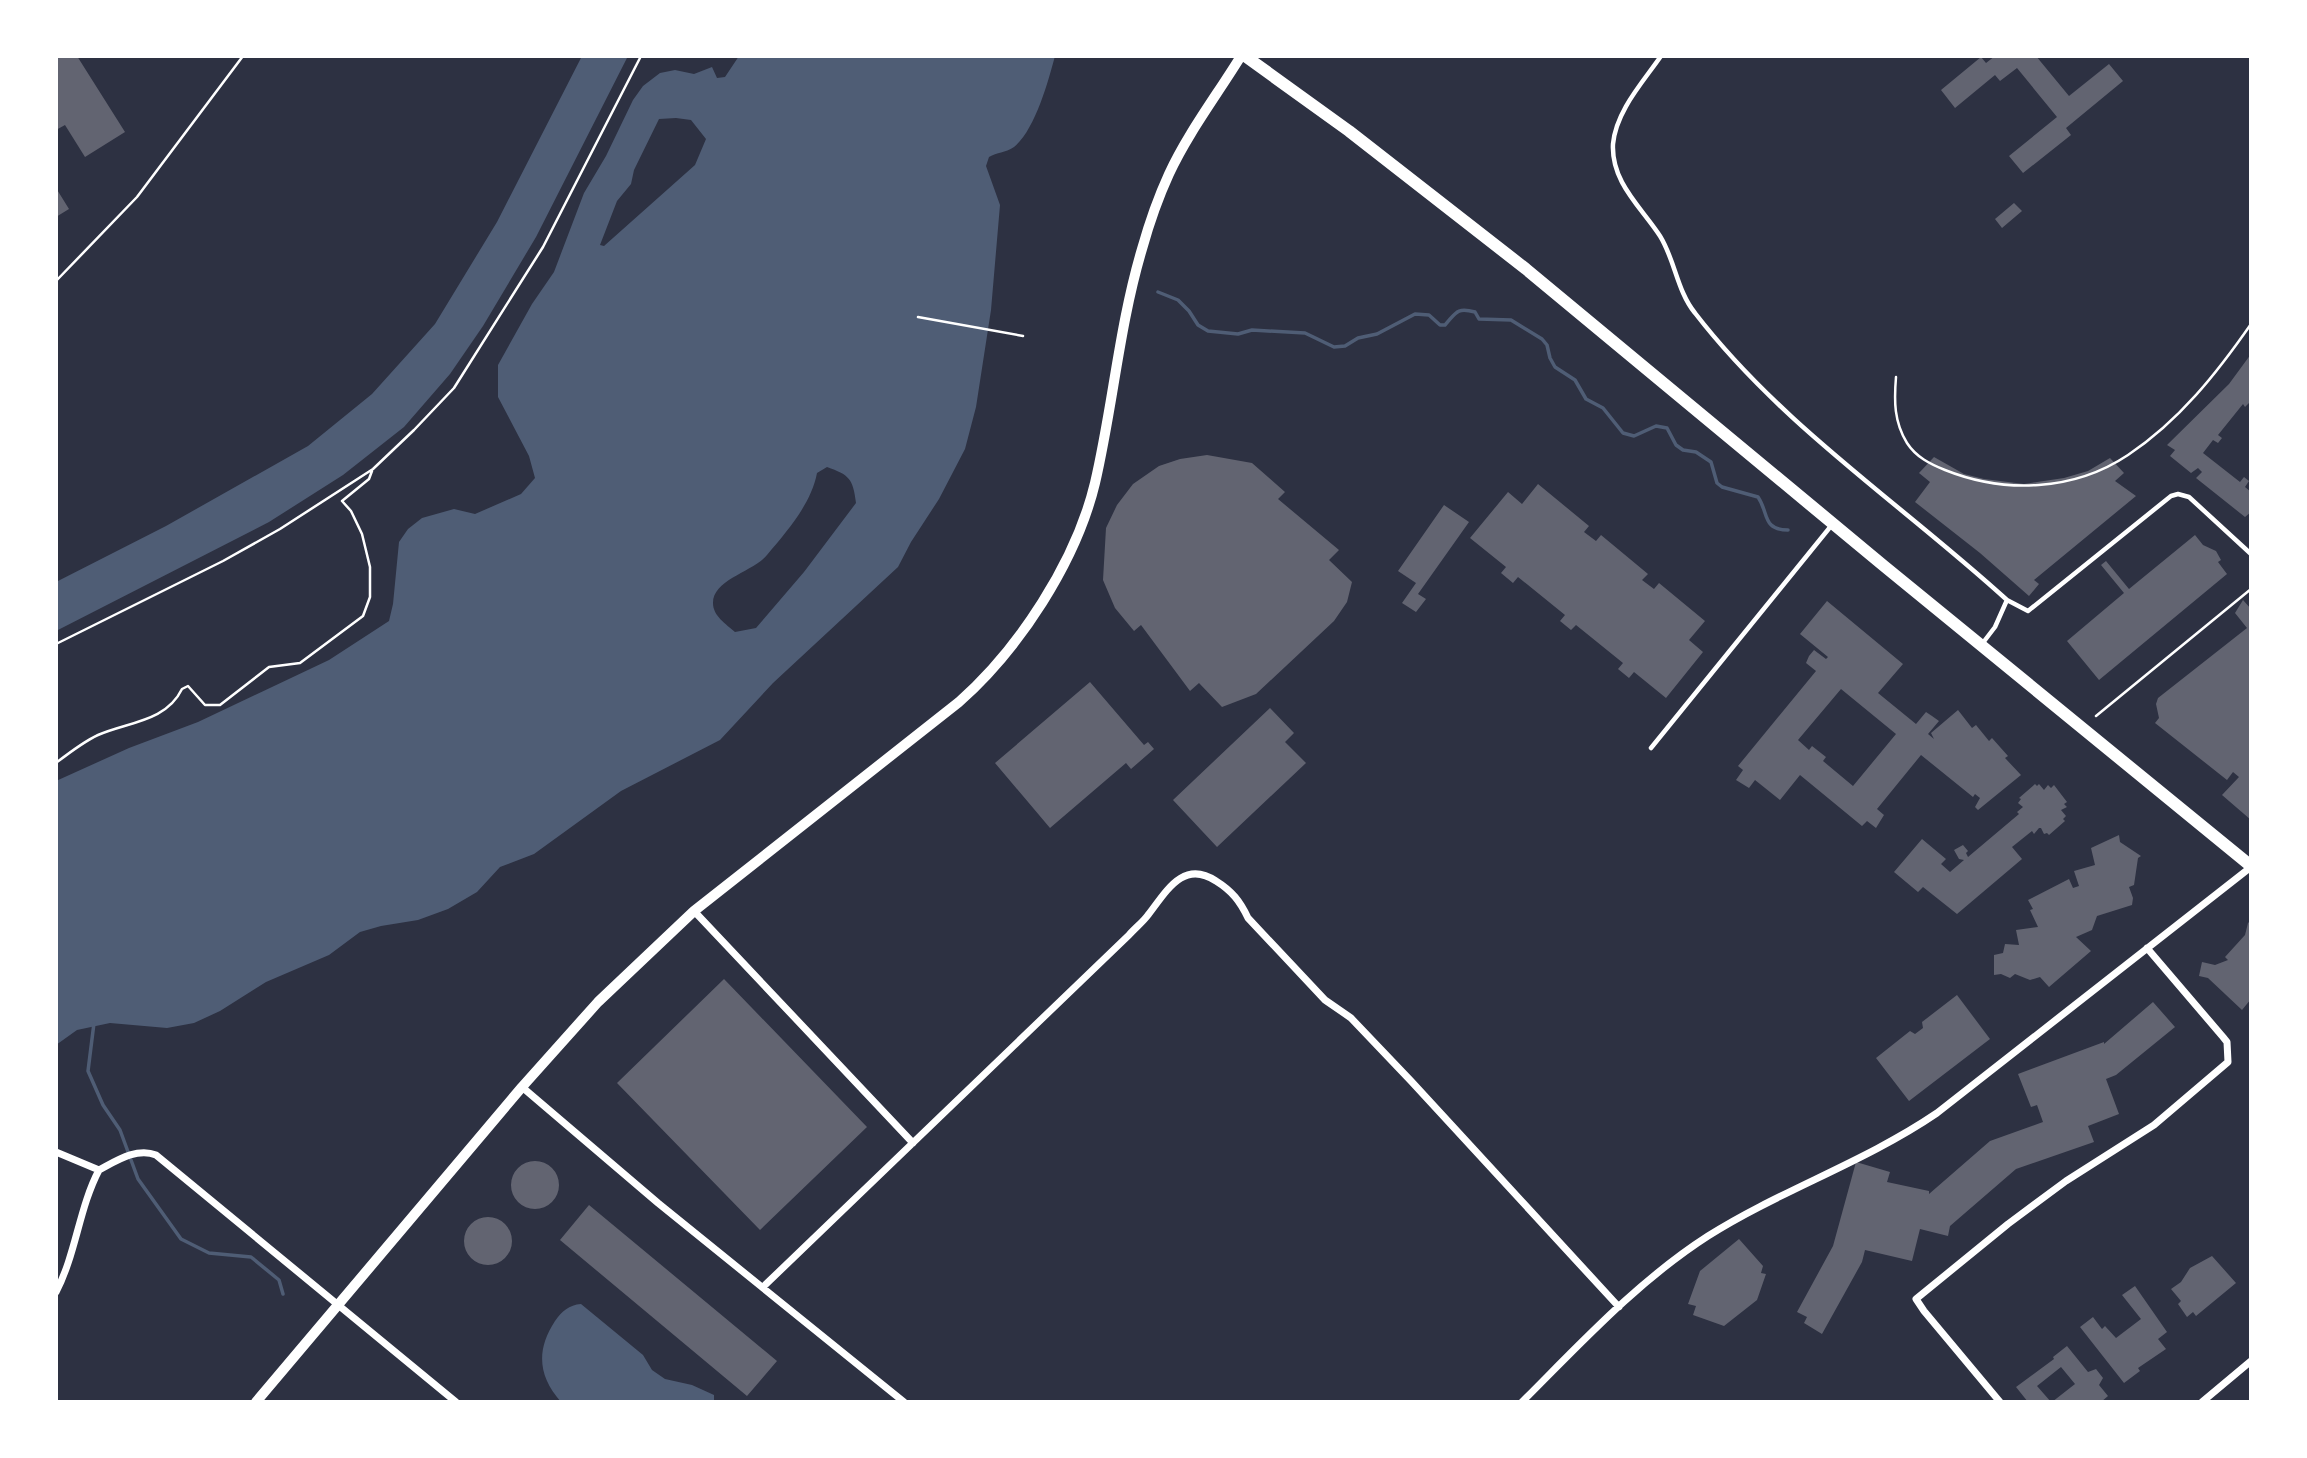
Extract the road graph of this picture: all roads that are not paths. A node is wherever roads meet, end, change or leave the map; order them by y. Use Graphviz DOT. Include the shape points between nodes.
graph roads {
  1 [pos="1243,56"];
  2 [pos="1661,56"];
  3 [pos="1834,522"];
  4 [pos="2251,554"];
  5 [pos="2007,600"];
  6 [pos="1981,645"];
  7 [pos="1651,748"];
  8 [pos="2251,866"];
  9 [pos="694,911"];
  10 [pos="2147,948"];
  11 [pos="522,1087"];
  12 [pos="913,1143"];
  13 [pos="56,1152"];
  14 [pos="99,1170"];
  15 [pos="763,1287"];
  16 [pos="56,1292"];
  17 [pos="339,1303"];
  18 [pos="1619,1307"];
  19 [pos="2251,1361"];
  20 [pos="256,1402"];
  21 [pos="456,1402"];
  22 [pos="904,1402"];
  23 [pos="1522,1402"];
  24 [pos="2000,1402"];
  25 [pos="2202,1402"];
  1 -- 3 [label="main road" via="1349,131 1527,269"];
  1 -- 9 [label="street" via="1181,150 1155,210 1129,296 1092,494 1074,542 1046,595 993,668 965,696"];
  2 -- 5 [label="lane" via="1624,110 1613,145 1614,158 1620,180 1664,244 1694,312 1750,377"];
  3 -- 6 [label="main road"];
  3 -- 7 [label="lane"];
  4 -- 5 [label="lane" via="2189,497 2178,494 2028,611"];
  5 -- 6 [label="lane"];
  6 -- 8 [label="main road"];
  8 -- 10 [label="street"];
  9 -- 11 [label="street" via="598,1002"];
  9 -- 12 [label="street"];
  10 -- 18 [label="street" via="1907,1133 1708,1236 1644,1282"];
  10 -- 24 [label="street" via="2227,1042 2228,1062 2154,1125 2066,1181 1916,1299"];
  11 -- 15 [label="street"];
  11 -- 17 [label="street"];
  12 -- 15 [label="street"];
  12 -- 18 [label="street" via="1148,916 1166,889 1187,875 1208,875 1228,888 1248,918 1325,1000 1351,1018 1403,1072"];
  13 -- 14 [label="street"];
  14 -- 16 [label="street"];
  14 -- 17 [label="street" via="139,1152 156,1155"];
  15 -- 22 [label="street"];
  17 -- 20 [label="street"];
  17 -- 21 [label="street"];
  18 -- 23 [label="street"];
  19 -- 25 [label="street"];
}
